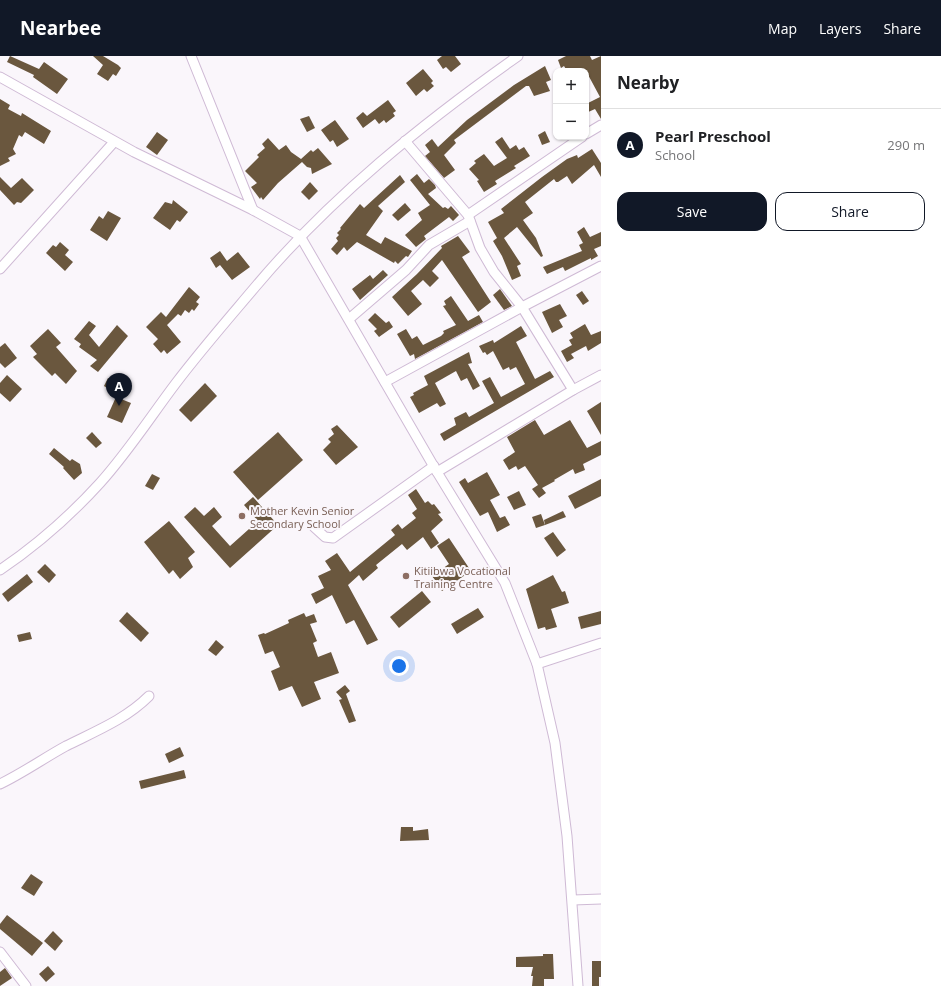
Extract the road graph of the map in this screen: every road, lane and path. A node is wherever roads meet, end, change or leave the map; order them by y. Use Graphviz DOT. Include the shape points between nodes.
graph roads {
  1 [pos="191,56"];
  2 [pos="518,56"];
  3 [pos="0,77"];
  4 [pos="601,125"];
  5 [pos="589,132"];
  6 [pos="578,140"];
  7 [pos="405,141"];
  8 [pos="114,142"];
  9 [pos="253,210"];
  10 [pos="469,218"];
  11 [pos="300,236"];
  12 [pos="601,266"];
  13 [pos="0,270"];
  14 [pos="522,307"];
  15 [pos="349,319"];
  16 [pos="601,375"];
  17 [pos="385,382"];
  18 [pos="573,390"];
  19 [pos="436,469"];
  20 [pos="314,527"];
  21 [pos="0,570"];
  22 [pos="601,643"];
  23 [pos="537,664"];
  24 [pos="149,696"];
  25 [pos="0,784"];
  26 [pos="601,899"];
  27 [pos="573,900"];
  28 [pos="0,952"];
  29 [pos="26,986"];
  30 [pos="578,986"];
  1 -- 9 [label="street"];
  2 -- 7 [label="street"];
  3 -- 8 [label="street"];
  4 -- 5 [label="street"];
  6 -- 10 [label="street"];
  7 -- 10 [label="street"];
  7 -- 11 [label="street"];
  8 -- 9 [label="street"];
  8 -- 13 [label="street"];
  9 -- 11 [label="street"];
  10 -- 14 [label="street" via="480,248 494,272"];
  10 -- 15 [label="street" via="429,245 406,270"];
  11 -- 15 [label="street"];
  11 -- 21 [label="street" via="186,370 101,482 46,536"];
  12 -- 14 [label="street"];
  14 -- 17 [label="street"];
  14 -- 18 [label="street"];
  15 -- 17 [label="street"];
  16 -- 18 [label="street"];
  17 -- 19 [label="street"];
  18 -- 19 [label="street"];
  19 -- 20 [label="street" via="333,538 325,537"];
  19 -- 23 [label="street" via="505,583"];
  22 -- 23 [label="street"];
  23 -- 27 [label="street" via="555,743 568,836"];
  24 -- 25 [label="street" via="137,708 104,728 66,746"];
  26 -- 27 [label="street"];
  27 -- 30 [label="street"];
  28 -- 29 [label="street"];
}
